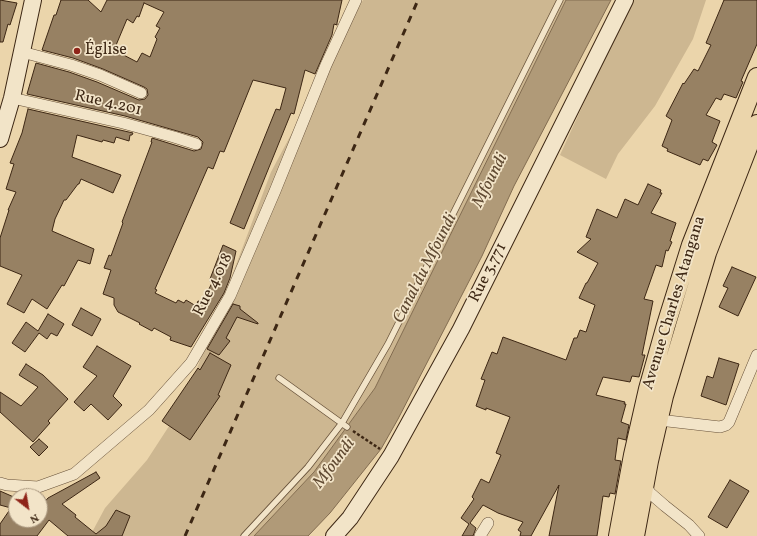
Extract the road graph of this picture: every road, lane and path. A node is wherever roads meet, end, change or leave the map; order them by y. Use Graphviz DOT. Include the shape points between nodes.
graph roads {
  1 [pos="32,0"];
  2 [pos="356,0"];
  3 [pos="560,0"];
  4 [pos="625,0"];
  5 [pos="22,52"];
  6 [pos="757,77"];
  7 [pos="141,93"];
  8 [pos="12,98"];
  9 [pos="757,124"];
  10 [pos="0,139"];
  11 [pos="196,144"];
  12 [pos="757,355"];
  13 [pos="279,378"];
  14 [pos="659,420"];
  15 [pos="342,423"];
  16 [pos="347,427"];
  17 [pos="381,449"];
  18 [pos="0,483"];
  19 [pos="645,485"];
  20 [pos="488,523"];
  21 [pos="244,536"];
  22 [pos="334,536"];
  23 [pos="480,536"];
  24 [pos="618,536"];
  25 [pos="635,536"];
  26 [pos="699,536"];
  1 -- 5 [label="main road"];
  2 -- 18 [label="street, Rue 4.018" via="326,65 230,296 191,363 149,410 74,474 38,487"];
  3 -- 15 [label="lane" via="388,344"];
  4 -- 22 [label="main road, Rue 3.771" via="461,329 391,456 350,518"];
  5 -- 7 [label="street" via="71,65"];
  5 -- 8 [label="main road"];
  6 -- 24 [label="main road, Avenue Charles Atangana" via="691,245 668,318 644,404"];
  8 -- 10 [label="main road"];
  8 -- 11 [label="street, Rue 4.201" via="123,123"];
  9 -- 14 [label="main road, Avenue Charles Atangana" via="707,253"];
  12 -- 14 [label="street" via="726,426"];
  13 -- 15 [label="lane"];
  14 -- 19 [label="main road, Avenue Charles Atangana"];
  15 -- 16 [label="lane"];
  15 -- 21 [label="lane" via="308,467"];
  16 -- 17 [label="path"];
  19 -- 25 [label="main road, Avenue Charles Atangana"];
  19 -- 26 [label="street" via="650,493"];
  20 -- 23 [label="street"];
}
